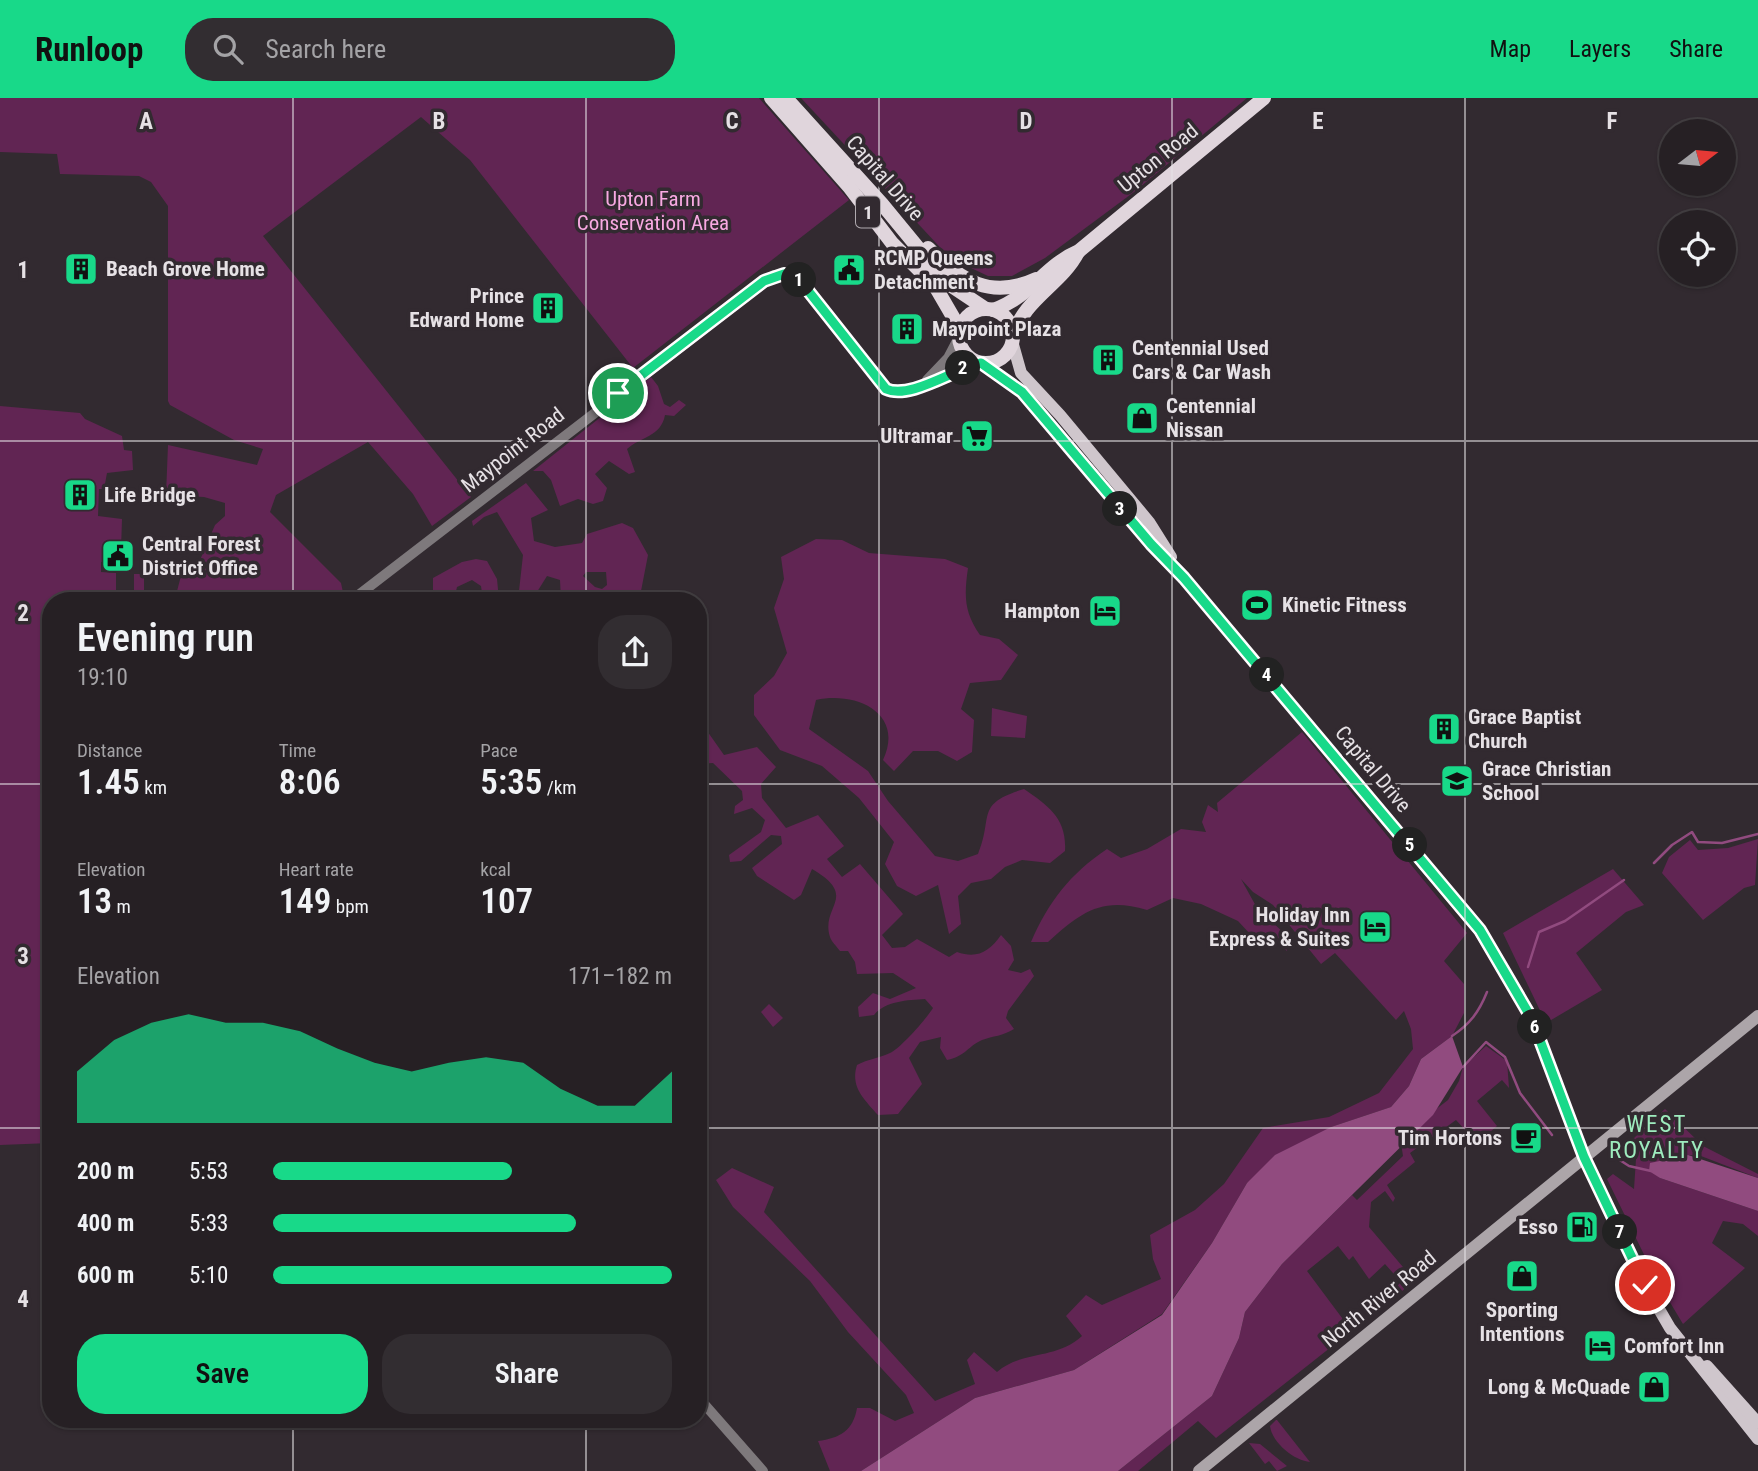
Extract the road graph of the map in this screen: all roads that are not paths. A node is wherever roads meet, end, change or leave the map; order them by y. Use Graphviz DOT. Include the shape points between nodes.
graph roads {
  1 [pos="771,98"];
  2 [pos="786,98"];
  3 [pos="1264,98"];
  4 [pos="882,204"];
  5 [pos="1079,251"];
  6 [pos="1044,275"];
  7 [pos="990,309"];
  8 [pos="960,333"];
  9 [pos="1012,341"];
  10 [pos="981,363"];
  11 [pos="919,387"];
  12 [pos="1184,578"];
  13 [pos="362,592"];
  14 [pos="1758,1016"];
  15 [pos="1584,1157"];
  16 [pos="1678,1337"];
  17 [pos="707,1406"];
  18 [pos="1758,1423"];
  19 [pos="1758,1439"];
  20 [pos="763,1471"];
  21 [pos="1199,1471"];
  1 -- 8 [label="highway, Capital Drive / 1" via="892,243 935,286"];
  2 -- 4 [label="highway, Capital Drive / 1"];
  3 -- 5 [label="highway, Upton Road"];
  4 -- 6 [label="highway" via="948,266 981,285 1011,289"];
  4 -- 7 [label="highway, Capital Drive / 1" via="947,283"];
  5 -- 6 [label="highway, Upton Road"];
  5 -- 9 [label="highway, Upton Road" via="1021,314"];
  6 -- 7 [label="highway, Upton Road" via="1026,294"];
  7 -- 8 [label="highway" via="972,312"];
  7 -- 9 [label="highway" via="1009,322"];
  8 -- 10 [label="highway" via="966,354"];
  8 -- 11 [label="street" via="948,358"];
  9 -- 10 [label="highway" via="1001,358"];
  9 -- 12 [label="main road, Capital Drive" via="1021,373 1149,522"];
  10 -- 11 [label="street, Maypoint Road"];
  10 -- 12 [label="main road, Capital Drive" via="1022,392"];
  11 -- 13 [label="street, Maypoint Road" via="900,393 886,389 802,283 790,275 774,275"];
  12 -- 15 [label="main road, Capital Drive" via="1480,930 1532,1019"];
  14 -- 15 [label="main road, North River Road"];
  15 -- 16 [label="main road, Capital Drive" via="1645,1285"];
  15 -- 21 [label="main road, North River Road"];
  16 -- 18 [label="main road, Capital Drive"];
  16 -- 19 [label="main road, Capital Drive"];
  17 -- 20 [label="street"];
}
